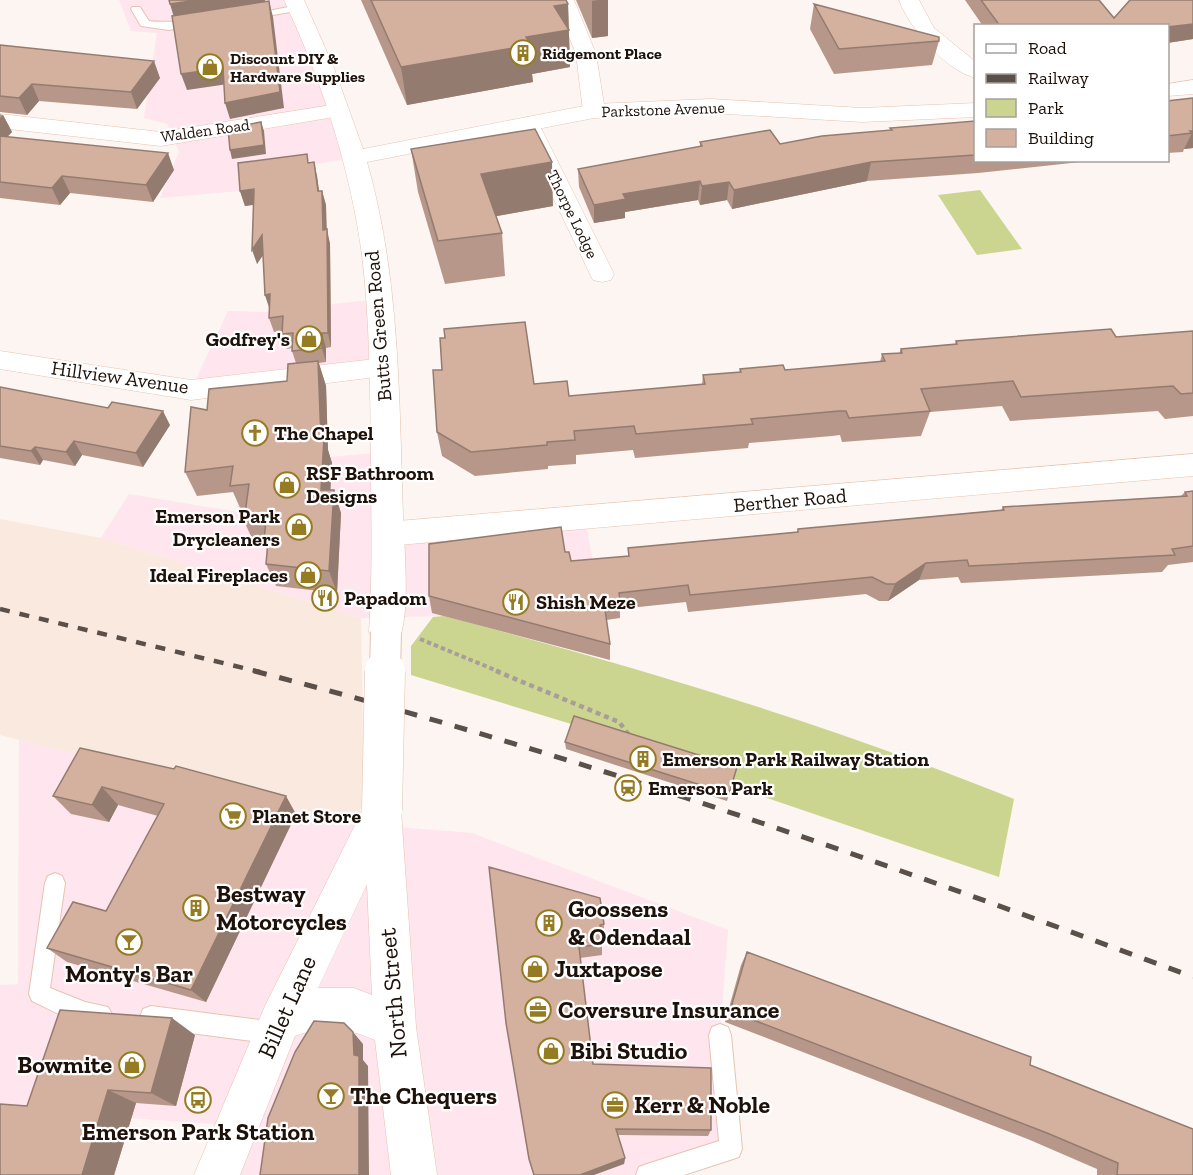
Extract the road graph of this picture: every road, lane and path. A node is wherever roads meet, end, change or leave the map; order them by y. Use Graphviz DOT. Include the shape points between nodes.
graph roads {
  1 [pos="564,0"];
  2 [pos="909,0"];
  3 [pos="296,4"];
  4 [pos="136,9"];
  5 [pos="241,17"];
  6 [pos="207,22"];
  7 [pos="974,71"];
  8 [pos="1193,87"];
  9 [pos="1169,90"];
  10 [pos="338,110"];
  11 [pos="974,110"];
  12 [pos="594,111"];
  13 [pos="0,120"];
  14 [pos="527,123"];
  15 [pos="459,138"];
  16 [pos="354,158"];
  17 [pos="479,158"];
  18 [pos="602,274"];
  19 [pos="0,360"];
  20 [pos="384,367"];
  21 [pos="1193,465"];
  22 [pos="387,534"];
  23 [pos="401,635"];
  24 [pos="629,740"];
  25 [pos="382,810"];
  26 [pos="55,883"];
  27 [pos="277,1027"];
  28 [pos="394,1027"];
  29 [pos="720,1035"];
  30 [pos="217,1175"];
  31 [pos="414,1175"];
  32 [pos="647,1175"];
  1 -- 12 [label="street" via="586,54"];
  2 -- 7 [label="street" via="917,18 937,43"];
  3 -- 5 [label="lane"];
  3 -- 10 [label="street, Butts Green Road"];
  4 -- 6 [label="lane" via="145,24 154,27"];
  8 -- 9 [label="street"];
  10 -- 13 [label="street, Walden Road" via="161,139"];
  10 -- 16 [label="street, Butts Green Road"];
  11 -- 12 [label="street, Parkstone Avenue" via="862,114 711,106"];
  12 -- 14 [label="street, Parkstone Avenue"];
  14 -- 15 [label="street, Parkstone Avenue"];
  14 -- 18 [label="street, Thorpe Lodge" via="534,156"];
  15 -- 16 [label="street, Parkstone Avenue"];
  15 -- 17 [label="street"];
  16 -- 20 [label="street, Butts Green Road" via="375,265"];
  19 -- 20 [label="street, Hillview Avenue" via="191,390"];
  20 -- 22 [label="street, Butts Green Road"];
  21 -- 22 [label="street, Berther Road"];
  22 -- 23 [label="street, Butts Green Road"];
  23 -- 24 [label="path" via="619,723 625,727"];
  23 -- 25 [label="street, Butts Green Road, bridge"];
  25 -- 27 [label="street, Billet Lane"];
  25 -- 28 [label="street, North Street"];
  26 -- 27 [label="lane" via="39,994 85,1013"];
  27 -- 28 [label="street" via="311,1009 354,1009"];
  27 -- 30 [label="street, Billet Lane"];
  28 -- 31 [label="street, North Street"];
  29 -- 32 [label="lane" via="731,1149"];
}
